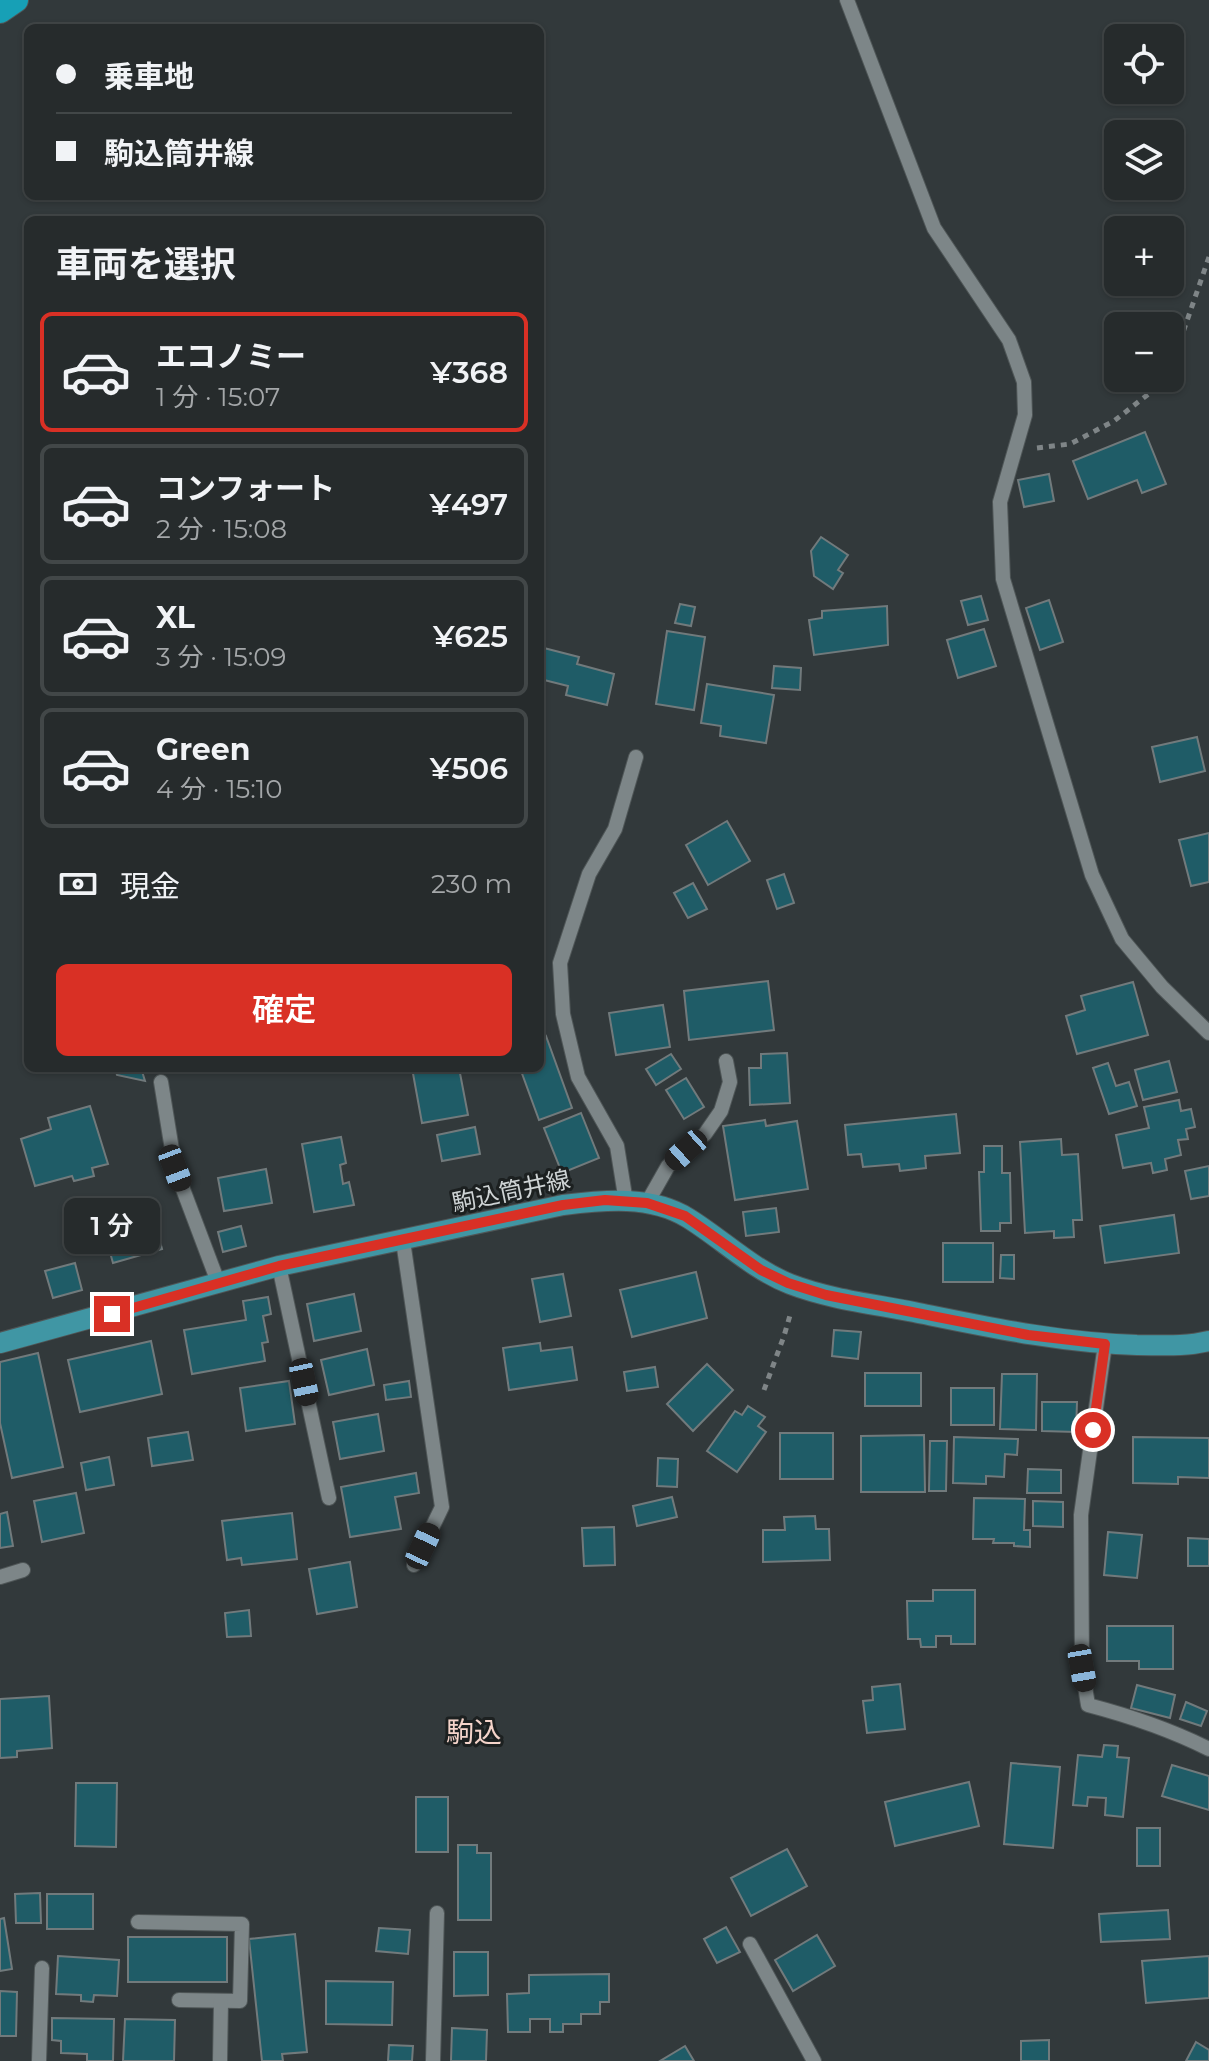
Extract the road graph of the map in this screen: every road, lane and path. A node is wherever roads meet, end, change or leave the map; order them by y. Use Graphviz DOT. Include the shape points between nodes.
graph roads {
  1 [pos="16,0"];
  2 [pos="847,0"];
  3 [pos="0,11"];
  4 [pos="1209,257"];
  5 [pos="1184,330"];
  6 [pos="1151,392"];
  7 [pos="1016,450"];
  8 [pos="636,757"];
  9 [pos="1209,1033"];
  10 [pos="726,1061"];
  11 [pos="161,1082"];
  12 [pos="626,1202"];
  13 [pos="647,1203"];
  14 [pos="403,1241"];
  15 [pos="279,1266"];
  16 [pos="218,1282"];
  17 [pos="1209,1341"];
  18 [pos="0,1343"];
  19 [pos="1105,1344"];
  20 [pos="329,1498"];
  21 [pos="414,1565"];
  22 [pos="23,1570"];
  23 [pos="0,1577"];
  24 [pos="1209,1749"];
  25 [pos="437,1913"];
  26 [pos="138,1922"];
  27 [pos="750,1944"];
  28 [pos="42,1968"];
  29 [pos="179,2000"];
  30 [pos="221,2001"];
  31 [pos="39,2061"];
  32 [pos="220,2061"];
  33 [pos="433,2061"];
  34 [pos="814,2061"];
  1 -- 3 [label="highway"];
  2 -- 7 [label="street" via="934,228 1009,340 1024,382 1025,415"];
  4 -- 5 [label="path"];
  6 -- 7 [label="path" via="1114,421 1070,444"];
  7 -- 9 [label="street" via="1000,502 1003,579 1092,875 1122,939"];
  8 -- 12 [label="street" via="615,829 589,874 560,963 563,1014 578,1077 617,1146"];
  10 -- 13 [label="street" via="730,1082 721,1111 705,1134 668,1166"];
  11 -- 16 [label="street" via="175,1168"];
  12 -- 13 [label="main road, 駒込筒井線"];
  12 -- 14 [label="main road, 駒込筒井線" via="563,1205"];
  13 -- 19 [label="main road, 駒込筒井線" via="685,1216 761,1270 826,1295 1028,1335"];
  14 -- 15 [label="main road, 駒込筒井線"];
  14 -- 21 [label="street" via="442,1507"];
  15 -- 16 [label="main road, 駒込筒井線"];
  15 -- 20 [label="street"];
  16 -- 18 [label="main road, 駒込筒井線"];
  17 -- 19 [label="main road, 駒込筒井線" via="1189,1346"];
  19 -- 24 [label="street" via="1081,1515 1082,1668 1088,1705"];
  22 -- 23 [label="street"];
  25 -- 33 [label="street"];
  26 -- 30 [label="street" via="242,1924 240,2001"];
  27 -- 34 [label="street"];
  28 -- 31 [label="street"];
  29 -- 30 [label="street"];
  30 -- 32 [label="street"];
}
